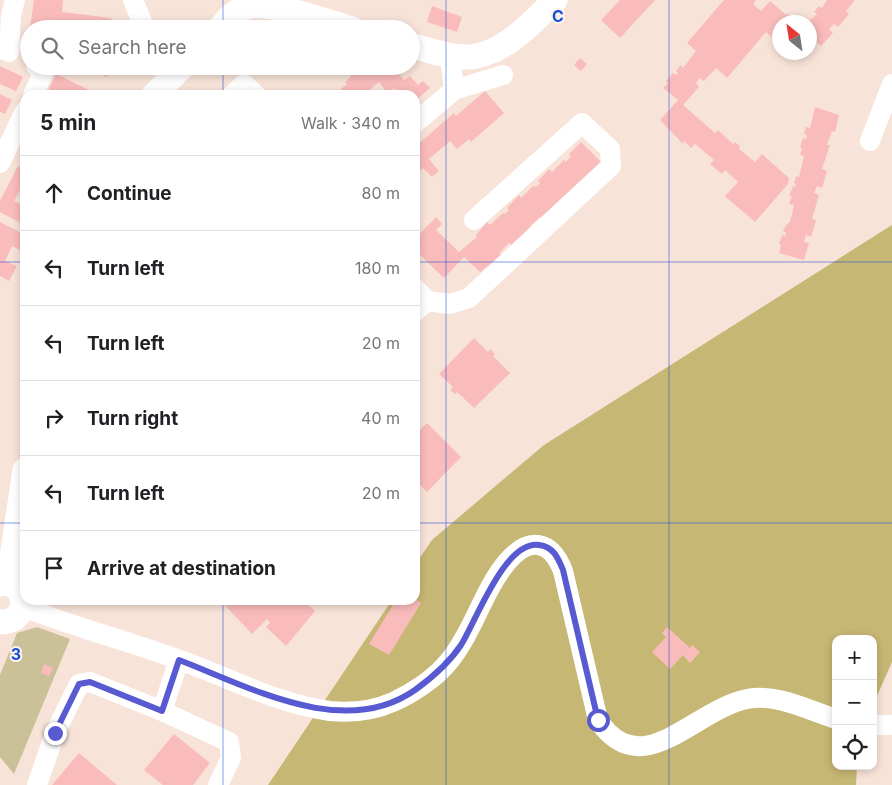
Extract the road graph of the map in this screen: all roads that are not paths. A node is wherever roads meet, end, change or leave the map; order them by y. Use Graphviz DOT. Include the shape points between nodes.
graph roads {
  1 [pos="15,0"];
  2 [pos="133,0"];
  3 [pos="555,0"];
  4 [pos="248,4"];
  5 [pos="141,20"];
  6 [pos="229,20"];
  7 [pos="320,20"];
  8 [pos="420,48"];
  9 [pos="5,50"];
  10 [pos="450,56"];
  11 [pos="20,58"];
  12 [pos="42,75"];
  13 [pos="502,76"];
  14 [pos="892,84"];
  15 [pos="34,90"];
  16 [pos="237,90"];
  17 [pos="251,90"];
  18 [pos="454,90"];
  19 [pos="420,119"];
  20 [pos="20,121"];
  21 [pos="870,141"];
  22 [pos="0,163"];
  23 [pos="474,220"];
  24 [pos="420,300"];
  25 [pos="20,497"];
  26 [pos="4,584"];
  27 [pos="20,592"];
  28 [pos="23,607"];
  29 [pos="0,622"];
  30 [pos="179,660"];
  31 [pos="162,711"];
  32 [pos="832,718"];
  33 [pos="877,725"];
  34 [pos="892,725"];
  35 [pos="37,785"];
  36 [pos="218,785"];
  1 -- 9 [label="street"];
  2 -- 5 [label="street"];
  3 -- 10 [label="main road" via="519,34 501,46 482,55"];
  4 -- 6 [label="main road"];
  4 -- 7 [label="main road"];
  8 -- 10 [label="main road"];
  9 -- 11 [label="street"];
  10 -- 18 [label="street"];
  12 -- 15 [label="street"];
  13 -- 18 [label="street"];
  14 -- 21 [label="street"];
  16 -- 17 [label="street" via="244,84"];
  18 -- 19 [label="street"];
  20 -- 22 [label="street"];
  23 -- 24 [label="street" via="582,123 610,149 611,166 469,298 450,304"];
  25 -- 26 [label="main road"];
  26 -- 27 [label="main road" via="17,588"];
  28 -- 29 [label="main road" via="12,621"];
  28 -- 30 [label="street"];
  30 -- 31 [label="street"];
  30 -- 32 [label="street" via="304,706 347,712 375,709 414,691 449,661 508,561 529,546 536,545 548,547 561,564 598,720 617,746 639,753 658,748 721,709 746,699 768,697"];
  31 -- 35 [label="street" via="90,682 79,684 55,733"];
  31 -- 36 [label="street" via="229,742 231,758"];
  33 -- 34 [label="street"];
}
